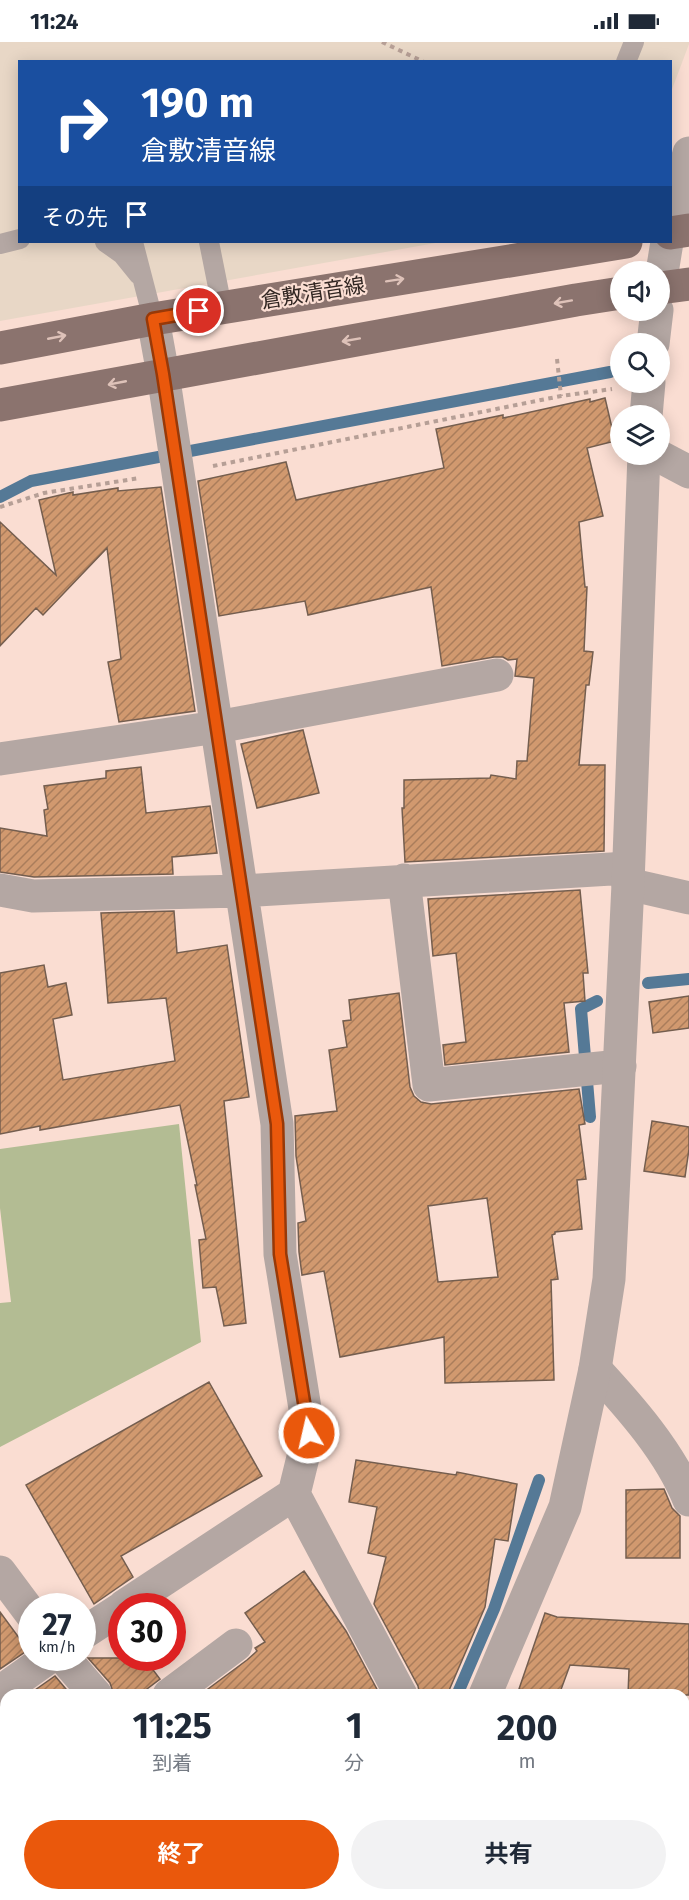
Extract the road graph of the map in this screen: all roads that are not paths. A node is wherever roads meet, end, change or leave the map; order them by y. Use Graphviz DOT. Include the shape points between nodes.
graph roads {
  1 [pos="634,42"];
  2 [pos="627,60"];
  3 [pos="689,153"];
  4 [pos="672,219"];
  5 [pos="689,230"];
  6 [pos="672,233"];
  7 [pos="18,240"];
  8 [pos="106,243"];
  9 [pos="133,243"];
  10 [pos="209,243"];
  11 [pos="620,243"];
  12 [pos="667,243"];
  13 [pos="0,244"];
  14 [pos="664,261"];
  15 [pos="145,282"];
  16 [pos="689,284"];
  17 [pos="670,285"];
  18 [pos="610,295"];
  19 [pos="222,307"];
  20 [pos="153,319"];
  21 [pos="0,348"];
  22 [pos="163,374"];
  23 [pos="0,405"];
  24 [pos="670,462"];
  25 [pos="644,465"];
  26 [pos="689,472"];
  27 [pos="497,675"];
  28 [pos="217,727"];
  29 [pos="0,759"];
  30 [pos="628,876"];
  31 [pos="404,880"];
  32 [pos="0,890"];
  33 [pos="242,891"];
  34 [pos="689,898"];
  35 [pos="598,1068"];
  36 [pos="595,1369"];
  37 [pos="654,1440"];
  38 [pos="689,1444"];
  39 [pos="294,1494"];
  40 [pos="689,1500"];
  41 [pos="0,1572"];
  42 [pos="144,1593"];
  43 [pos="18,1596"];
  44 [pos="236,1645"];
  45 [pos="30,1671"];
  46 [pos="75,1671"];
  47 [pos="4,1689"];
  48 [pos="91,1689"];
  49 [pos="177,1689"];
  50 [pos="398,1689"];
  51 [pos="488,1689"];
  1 -- 2 [label="lane"];
  3 -- 4 [label="street"];
  5 -- 6 [label="main road"];
  7 -- 13 [label="lane"];
  8 -- 15 [label="lane" via="122,254"];
  9 -- 15 [label="lane"];
  10 -- 19 [label="lane"];
  19 -- 11 [label="main road, 倉敷清音線, one-way"];
  12 -- 14 [label="street"];
  15 -- 20 [label="lane"];
  16 -- 17 [label="main road"];
  18 -- 22 [label="main road, one-way"];
  19 -- 20 [label="main road, 倉敷清音線"];
  21 -- 20 [label="main road, 倉敷清音線, one-way"];
  20 -- 22 [label="street"];
  22 -- 23 [label="main road, one-way"];
  22 -- 28 [label="street"];
  24 -- 26 [label="street"];
  25 -- 30 [label="street"];
  27 -- 28 [label="street"];
  28 -- 29 [label="street"];
  28 -- 33 [label="street"];
  30 -- 31 [label="street"];
  30 -- 34 [label="street"];
  30 -- 35 [label="street"];
  31 -- 33 [label="street"];
  31 -- 35 [label="street" via="429,1084"];
  32 -- 33 [label="street" via="33,896"];
  33 -- 39 [label="street" via="277,1124 280,1254 309,1433"];
  35 -- 36 [label="street" via="609,1279"];
  36 -- 37 [label="street" via="633,1410"];
  36 -- 51 [label="street" via="565,1507"];
  37 -- 38 [label="street"];
  37 -- 40 [label="street" via="680,1478"];
  39 -- 42 [label="street"];
  39 -- 50 [label="street"];
  41 -- 43 [label="street"];
  44 -- 49 [label="street"];
  45 -- 47 [label="street"];
  46 -- 48 [label="street"];
}
